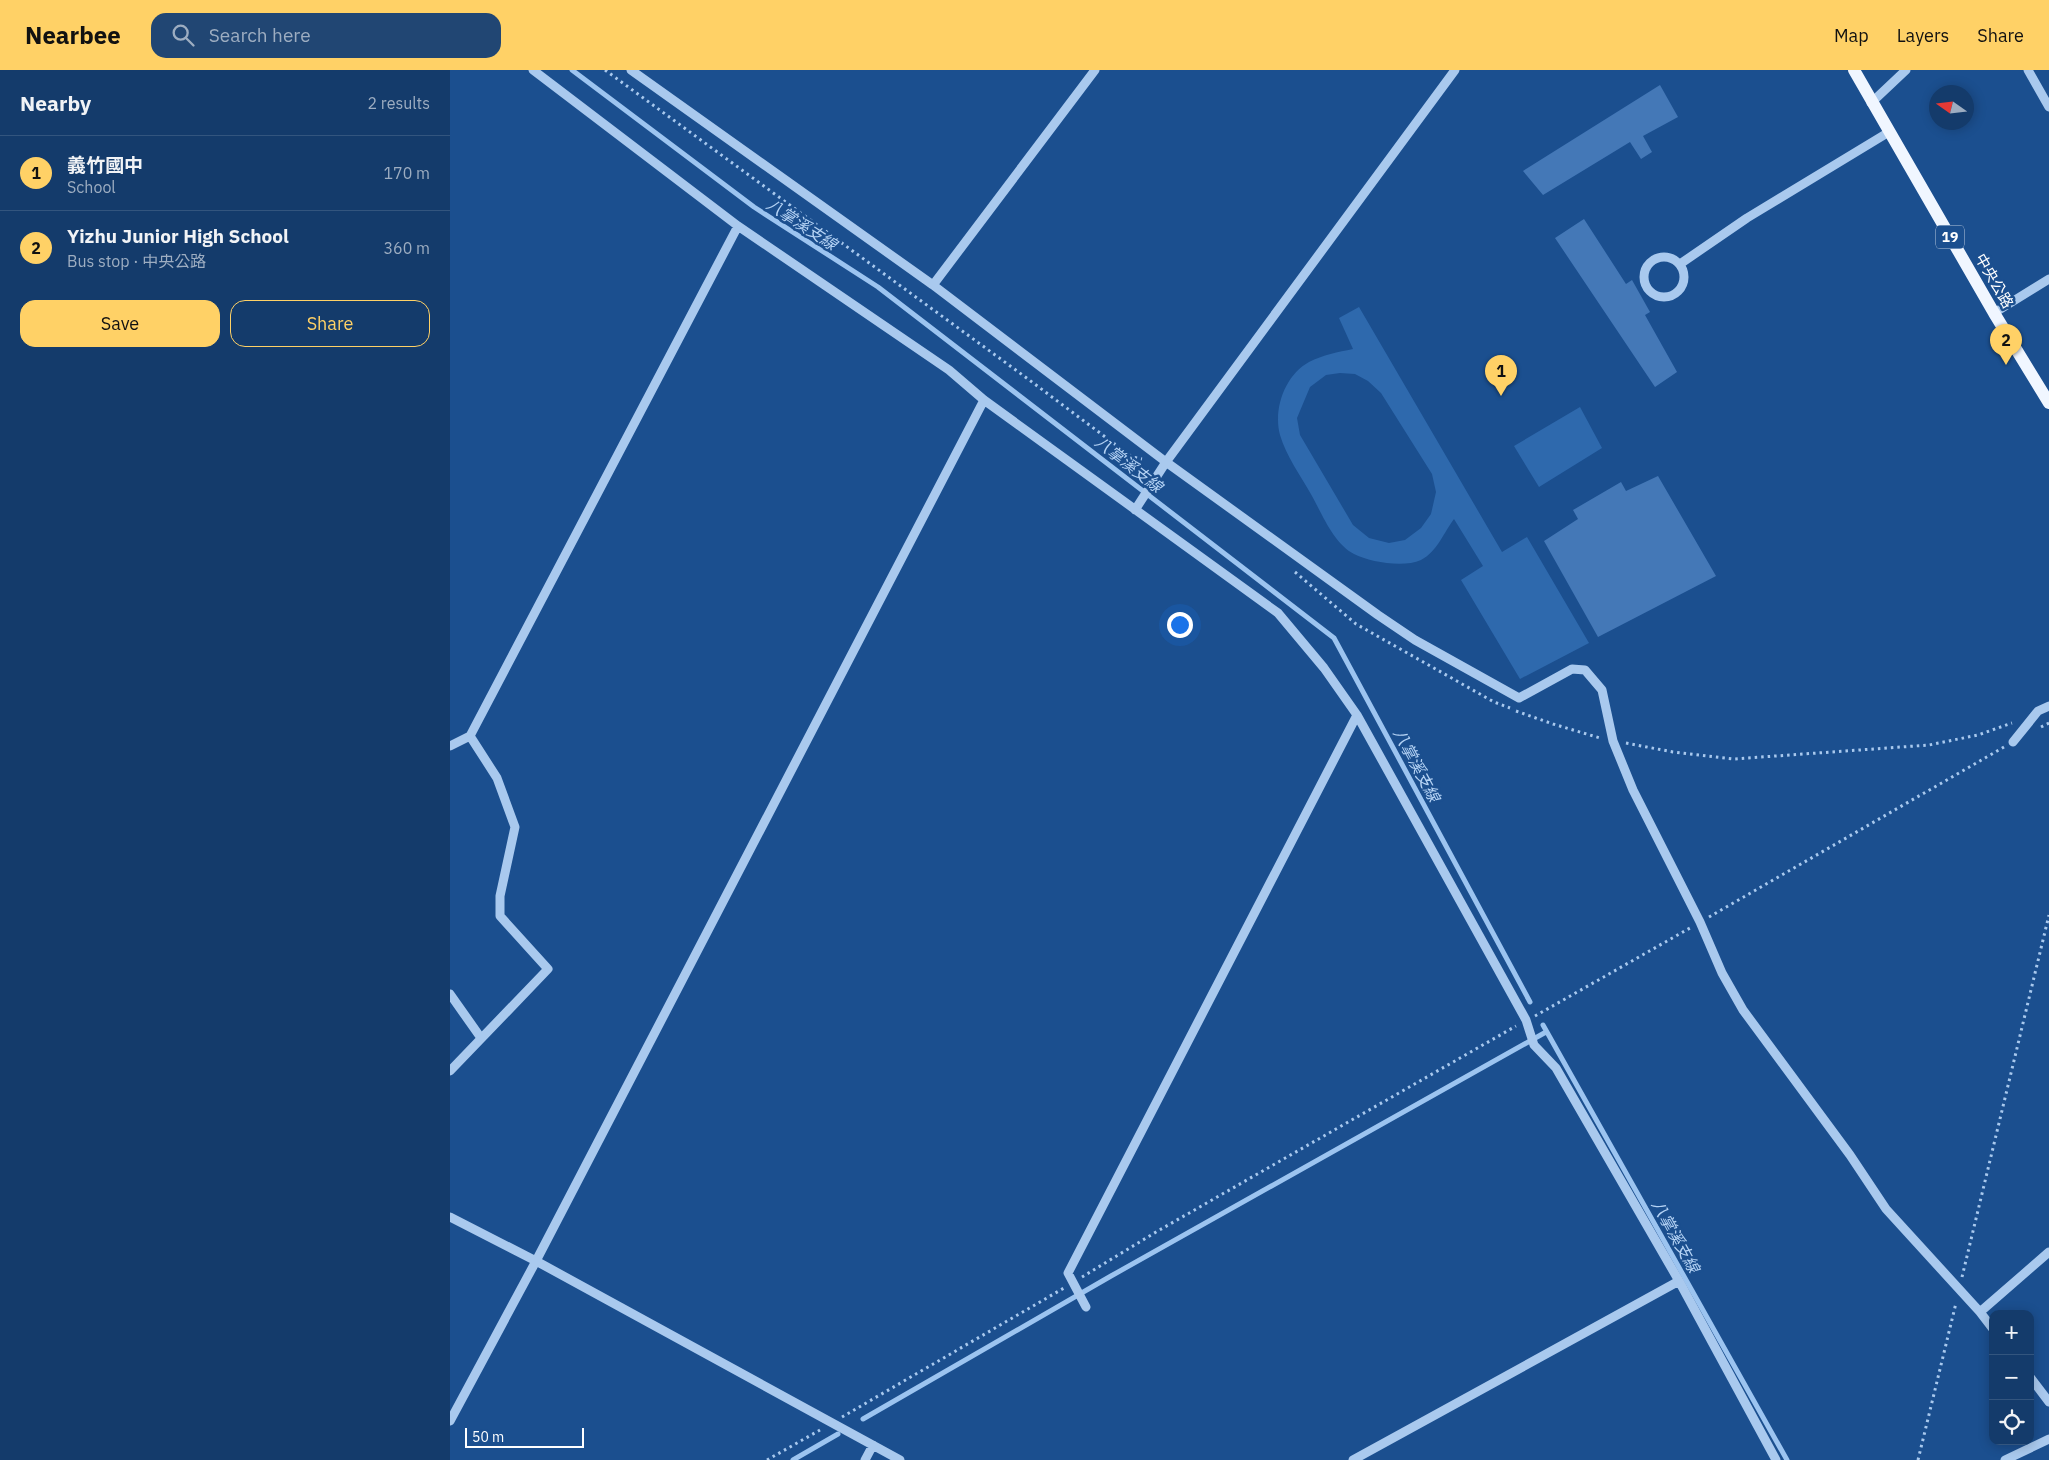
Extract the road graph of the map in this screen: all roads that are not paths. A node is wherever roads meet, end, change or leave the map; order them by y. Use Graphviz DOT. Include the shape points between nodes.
graph roads {
  1 [pos="533,70"];
  2 [pos="631,70"];
  3 [pos="1095,70"];
  4 [pos="1455,70"];
  5 [pos="1854,70"];
  6 [pos="1906,70"];
  7 [pos="2028,70"];
  8 [pos="1872,103"];
  9 [pos="2049,107"];
  10 [pos="1889,132"];
  11 [pos="738,226"];
  12 [pos="1680,264"];
  13 [pos="2049,279"];
  14 [pos="933,285"];
  15 [pos="1994,313"];
  16 [pos="984,400"];
  17 [pos="2049,403"];
  18 [pos="1166,462"];
  19 [pos="1135,510"];
  20 [pos="2049,706"];
  21 [pos="1357,715"];
  22 [pos="470,736"];
  23 [pos="2013,742"];
  24 [pos="450,746"];
  25 [pos="450,994"];
  26 [pos="482,1038"];
  27 [pos="450,1071"];
  28 [pos="450,1217"];
  29 [pos="2049,1252"];
  30 [pos="536,1261"];
  31 [pos="1679,1281"];
  32 [pos="1084,1304"];
  33 [pos="1980,1312"];
  34 [pos="1989,1324"];
  35 [pos="2034,1382"];
  36 [pos="2049,1402"];
  37 [pos="450,1420"];
  38 [pos="2049,1439"];
  39 [pos="873,1445"];
  40 [pos="865,1460"];
  41 [pos="900,1460"];
  42 [pos="1353,1460"];
  43 [pos="1776,1460"];
  44 [pos="2005,1460"];
  1 -- 11 [label="street"];
  2 -- 14 [label="street"];
  3 -- 14 [label="street"];
  4 -- 18 [label="street"];
  5 -- 8 [label="main road, 中央公路 / 19"];
  6 -- 8 [label="street"];
  7 -- 9 [label="street"];
  8 -- 10 [label="main road, 中央公路 / 19"];
  10 -- 12 [label="street" via="1747,218"];
  10 -- 15 [label="main road, 中央公路 / 19"];
  11 -- 16 [label="street" via="949,370"];
  11 -- 22 [label="street"];
  12 -- 12 [label="street" via="1684,276 1675,294 1662,297 1650,292 1644,280 1650,262 1669,257"];
  13 -- 15 [label="street"];
  14 -- 18 [label="street"];
  15 -- 17 [label="main road, 中央公路 / 19"];
  16 -- 19 [label="street"];
  16 -- 30 [label="street"];
  18 -- 19 [label="street"];
  18 -- 33 [label="street" via="1415,640 1520,698 1572,669 1585,670 1602,690 1617,753 1633,790 1743,1010 1886,1209"];
  19 -- 21 [label="street" via="1278,613 1324,668"];
  20 -- 23 [label="street" via="2038,711"];
  21 -- 31 [label="street" via="1528,1024 1534,1045 1556,1068"];
  21 -- 32 [label="street" via="1068,1273"];
  22 -- 24 [label="street"];
  22 -- 26 [label="street" via="497,778 515,827 500,896 500,916 548,969"];
  25 -- 26 [label="street"];
  26 -- 27 [label="street"];
  28 -- 30 [label="street"];
  29 -- 33 [label="street"];
  30 -- 37 [label="street"];
  30 -- 39 [label="street"];
  31 -- 42 [label="street"];
  31 -- 43 [label="street"];
  33 -- 34 [label="street"];
  35 -- 36 [label="street"];
  38 -- 44 [label="street"];
  39 -- 40 [label="street"];
  39 -- 41 [label="street"];
}
